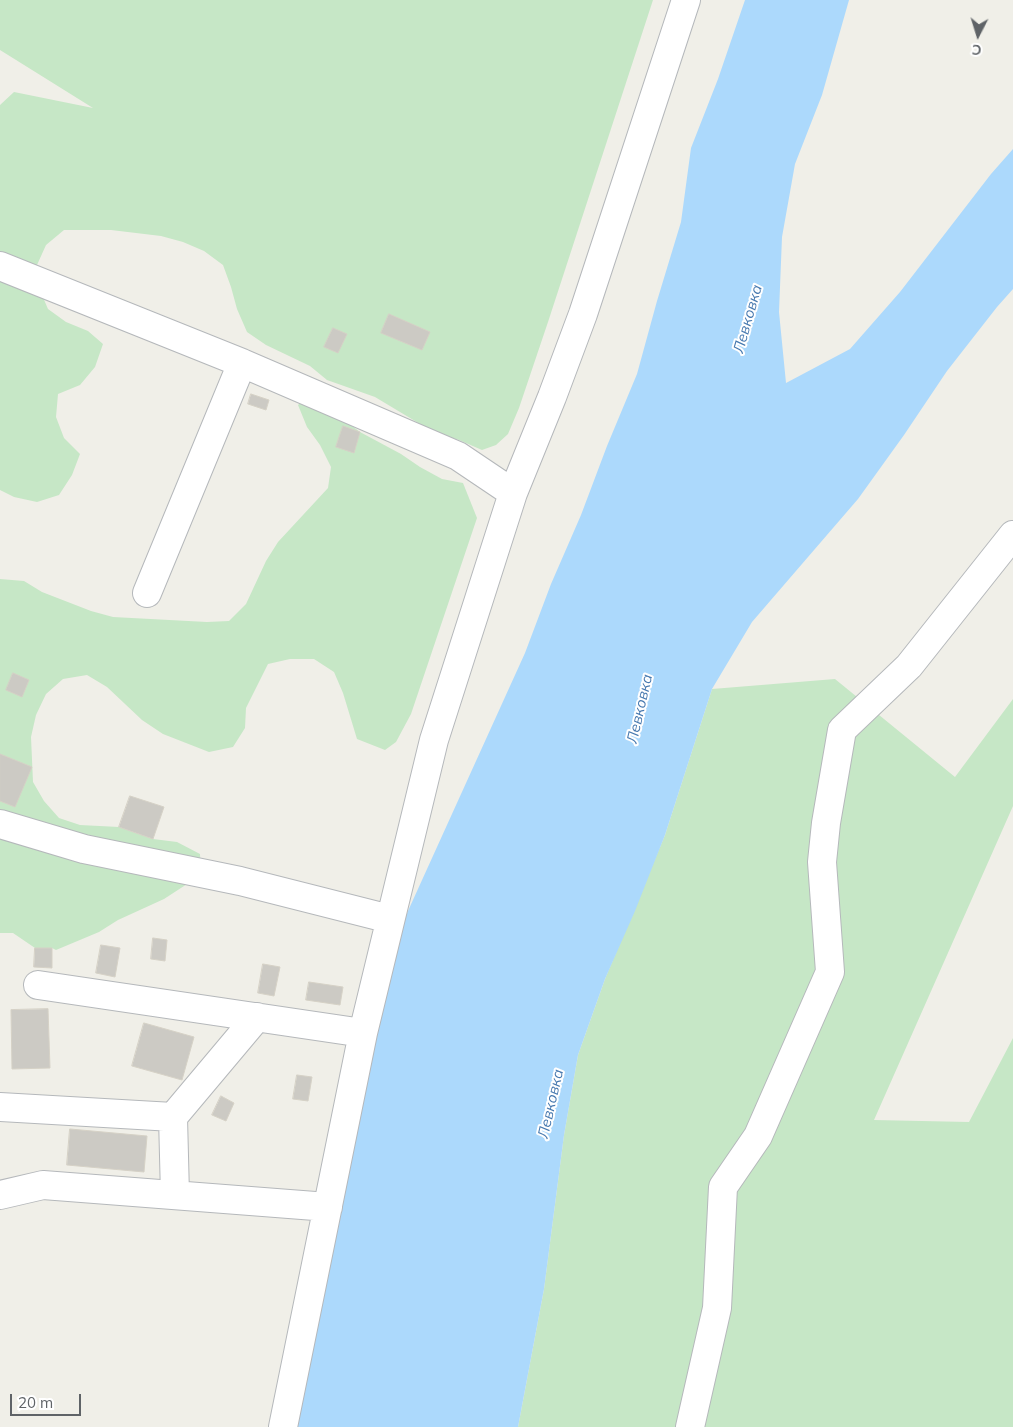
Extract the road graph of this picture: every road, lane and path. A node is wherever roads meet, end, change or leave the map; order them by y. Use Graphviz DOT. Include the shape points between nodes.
graph roads {
  1 [pos="686,0"];
  2 [pos="0,266"];
  3 [pos="242,363"];
  4 [pos="512,493"];
  5 [pos="1013,535"];
  6 [pos="147,593"];
  7 [pos="0,824"];
  8 [pos="390,919"];
  9 [pos="38,985"];
  10 [pos="257,1017"];
  11 [pos="363,1033"];
  12 [pos="0,1107"];
  13 [pos="173,1117"];
  14 [pos="176,1195"];
  15 [pos="0,1196"];
  16 [pos="328,1207"];
  17 [pos="283,1427"];
  18 [pos="690,1427"];
  1 -- 4 [label="street" via="580,322"];
  2 -- 3 [label="street"];
  3 -- 4 [label="street" via="458,456"];
  3 -- 6 [label="street"];
  4 -- 8 [label="street" via="434,740"];
  5 -- 18 [label="street" via="909,666 842,730 822,862 830,972 758,1136 723,1187 717,1308"];
  7 -- 8 [label="street" via="84,849 240,881"];
  8 -- 11 [label="street"];
  9 -- 10 [label="street"];
  10 -- 11 [label="street"];
  10 -- 13 [label="street"];
  11 -- 16 [label="street"];
  12 -- 13 [label="street"];
  13 -- 14 [label="street"];
  14 -- 15 [label="street" via="43,1185"];
  14 -- 16 [label="street"];
  16 -- 17 [label="street"];
}
